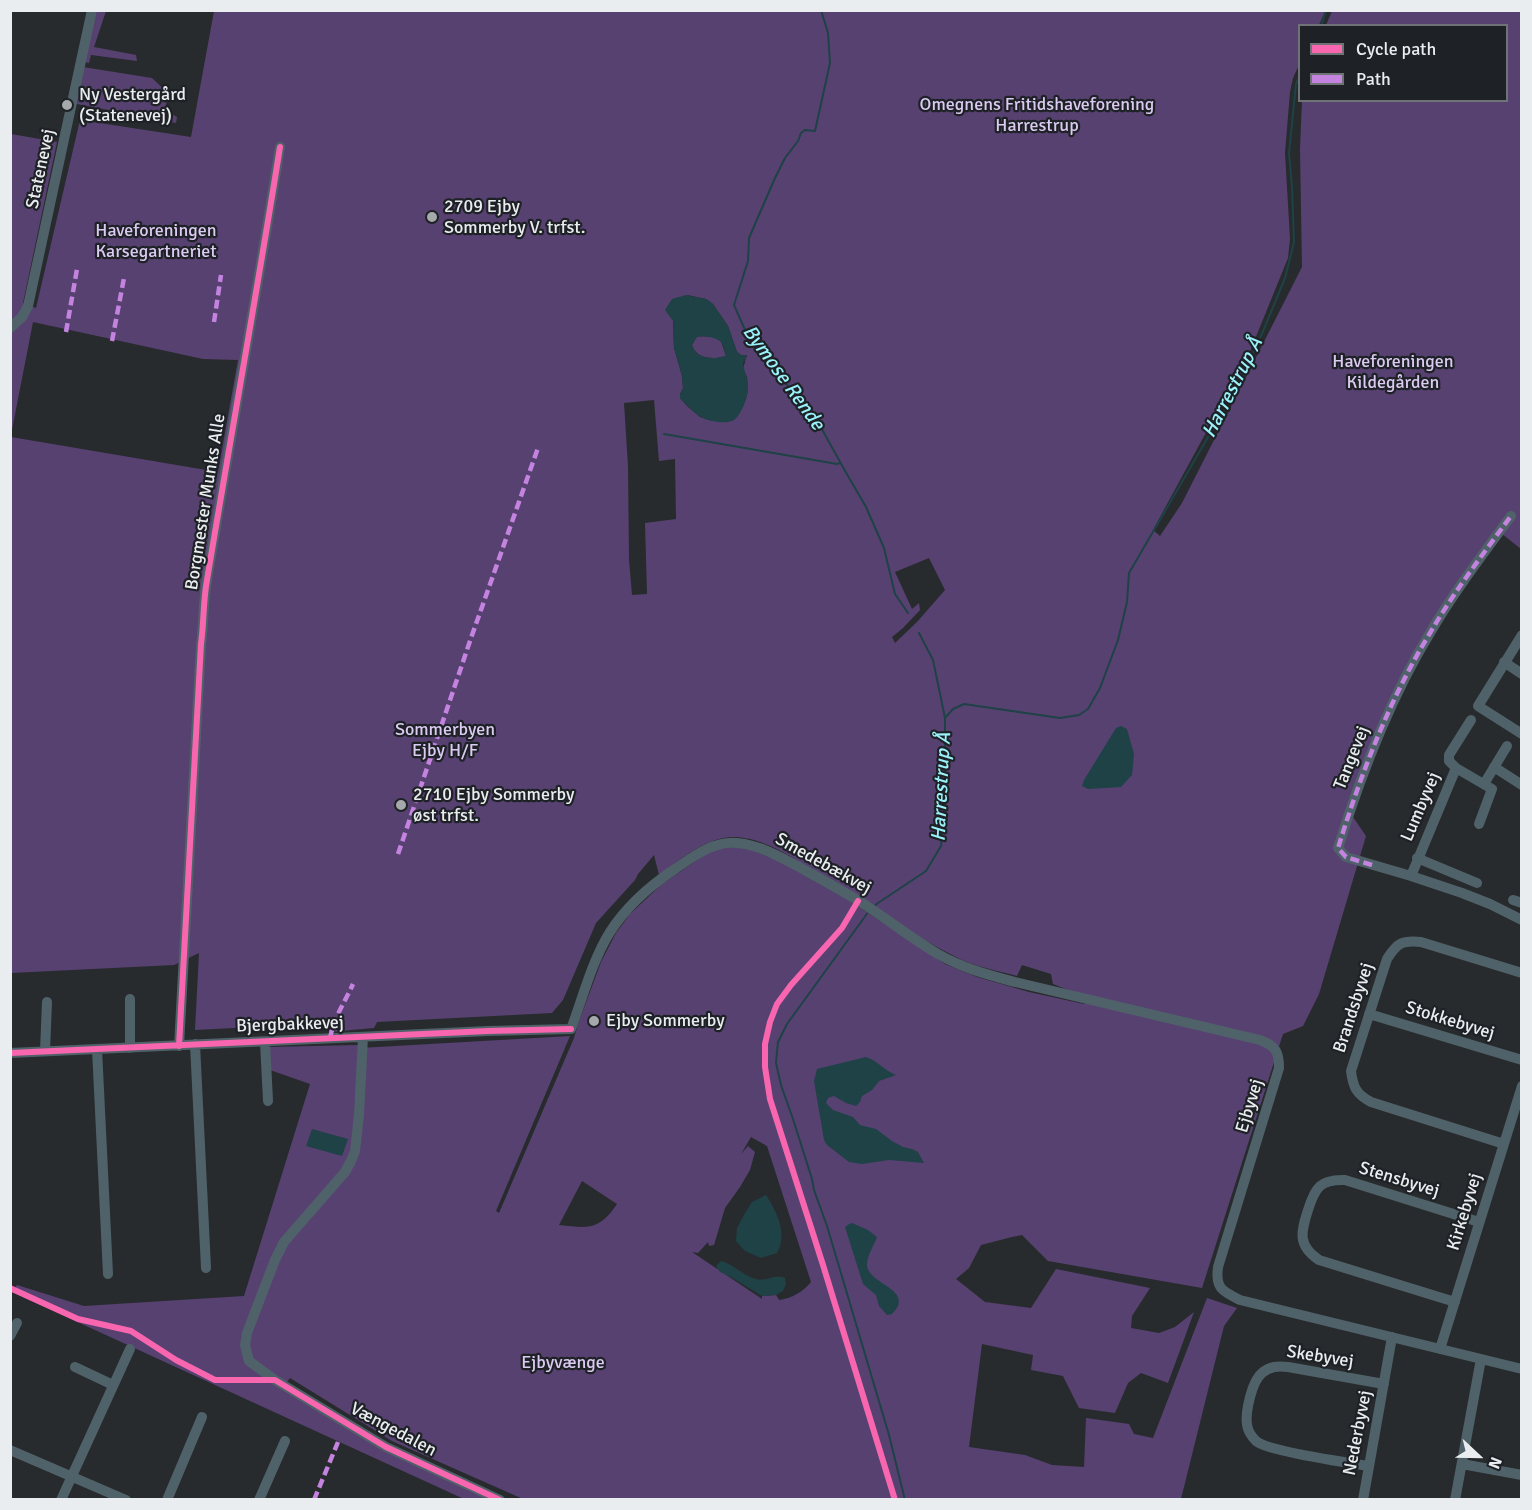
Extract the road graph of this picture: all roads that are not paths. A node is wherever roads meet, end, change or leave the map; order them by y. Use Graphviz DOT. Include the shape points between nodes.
graph roads {
  1 [pos="92,10"];
  2 [pos="280,147"];
  3 [pos="10,328"];
  4 [pos="1511,516"];
  5 [pos="1521,634"];
  6 [pos="1503,662"];
  7 [pos="1521,674"];
  8 [pos="1472,720"];
  9 [pos="1521,734"];
  10 [pos="1507,746"];
  11 [pos="1494,767"];
  12 [pos="1456,768"];
  13 [pos="1484,784"];
  14 [pos="1521,785"];
  15 [pos="1479,824"];
  16 [pos="1417,858"];
  17 [pos="1411,876"];
  18 [pos="1477,883"];
  19 [pos="870,909"];
  20 [pos="1521,920"];
  21 [pos="1521,973"];
  22 [pos="130,999"];
  23 [pos="47,1002"];
  24 [pos="1369,1014"];
  25 [pos="571,1029"];
  26 [pos="363,1037"];
  27 [pos="265,1042"];
  28 [pos="195,1044"];
  29 [pos="179,1046"];
  30 [pos="130,1048"];
  31 [pos="97,1049"];
  32 [pos="45,1051"];
  33 [pos="10,1053"];
  34 [pos="1521,1060"];
  35 [pos="1521,1086"];
  36 [pos="268,1101"];
  37 [pos="1504,1144"];
  38 [pos="1479,1222"];
  39 [pos="206,1268"];
  40 [pos="108,1274"];
  41 [pos="1455,1302"];
  42 [pos="17,1323"];
  43 [pos="10,1336"];
  44 [pos="1392,1337"];
  45 [pos="130,1349"];
  46 [pos="1440,1349"];
  47 [pos="1481,1359"];
  48 [pos="75,1368"];
  49 [pos="1521,1369"];
  50 [pos="1384,1384"];
  51 [pos="113,1385"];
  52 [pos="202,1417"];
  53 [pos="285,1441"];
  54 [pos="10,1450"];
  55 [pos="1462,1464"];
  56 [pos="1369,1466"];
  57 [pos="1521,1475"];
  58 [pos="71,1476"];
  59 [pos="61,1500"];
  60 [pos="126,1500"];
  61 [pos="167,1500"];
  62 [pos="259,1500"];
  63 [pos="500,1500"];
  64 [pos="1363,1500"];
  65 [pos="1455,1500"];
  1 -- 3 [label="street, Statenevej" via="28,306"];
  2 -- 29 [label="street, Borgmester Munks Alle" via="206,583"];
  4 -- 17 [label="street, Tangevej" via="1434,626 1397,693 1370,753 1338,848 1346,857"];
  5 -- 6 [label="street"];
  6 -- 7 [label="street"];
  6 -- 9 [label="street" via="1478,706"];
  8 -- 12 [label="street, Lumbyvej" via="1449,755"];
  10 -- 11 [label="street"];
  11 -- 13 [label="street"];
  11 -- 14 [label="street"];
  12 -- 13 [label="street, Lumbyvej"];
  12 -- 16 [label="street, Lumbyvej"];
  13 -- 15 [label="street" via="1492,789"];
  16 -- 17 [label="street, Lumbyvej"];
  16 -- 18 [label="street, Lumbyvej"];
  17 -- 20 [label="street, Tangevej" via="1490,904"];
  19 -- 25 [label="street, Smedebækvej" via="783,858 754,846 719,844 656,882 610,932"];
  19 -- 44 [label="street, Ejbyvej" via="940,956 981,972 1260,1040 1275,1049 1279,1068 1218,1267 1218,1286 1240,1300"];
  21 -- 24 [label="street, Brandsbyvej" via="1420,942 1400,943 1387,959"];
  22 -- 30 [label="street"];
  23 -- 32 [label="street"];
  24 -- 34 [label="street, Stokkebyvej"];
  24 -- 37 [label="street, Brandsbyvej" via="1351,1071 1352,1083 1362,1097"];
  25 -- 26 [label="street, Bjergbakkevej"];
  26 -- 27 [label="street, Bjergbakkevej"];
  26 -- 63 [label="street, Vængedalen" via="355,1151 345,1172 284,1242 247,1333 246,1353 249,1361 275,1380 386,1447"];
  27 -- 28 [label="street, Bjergbakkevej"];
  27 -- 36 [label="street, Bjergbakkevej"];
  28 -- 29 [label="street, Bjergbakkevej"];
  28 -- 39 [label="street"];
  29 -- 30 [label="street, Bjergbakkevej"];
  30 -- 31 [label="street, Bjergbakkevej"];
  31 -- 32 [label="street, Bjergbakkevej"];
  31 -- 40 [label="street"];
  32 -- 33 [label="street, Bjergbakkevej"];
  35 -- 37 [label="street, Kirkebyvej"];
  37 -- 38 [label="street, Kirkebyvej"];
  38 -- 41 [label="street, Kirkebyvej"];
  38 -- 41 [label="street, Stensbyvej" via="1345,1180 1334,1180 1317,1188 1302,1229 1305,1246 1319,1260"];
  41 -- 46 [label="street, Kirkebyvej"];
  42 -- 43 [label="street"];
  44 -- 46 [label="street, Ejbyvej"];
  44 -- 50 [label="street, Nederbyvej"];
  45 -- 51 [label="street"];
  46 -- 47 [label="street, Ejbyvej"];
  47 -- 49 [label="street, Ejbyvej"];
  47 -- 55 [label="street"];
  48 -- 51 [label="street"];
  50 -- 56 [label="street, Nederbyvej"];
  50 -- 56 [label="street, Skebyvej" via="1275,1366 1255,1382 1247,1418 1248,1429 1262,1445"];
  51 -- 58 [label="street"];
  52 -- 61 [label="street"];
  53 -- 62 [label="street"];
  54 -- 58 [label="street"];
  55 -- 57 [label="street"];
  55 -- 65 [label="street"];
  56 -- 64 [label="street, Nederbyvej"];
  58 -- 59 [label="street"];
  58 -- 60 [label="street"];
}
